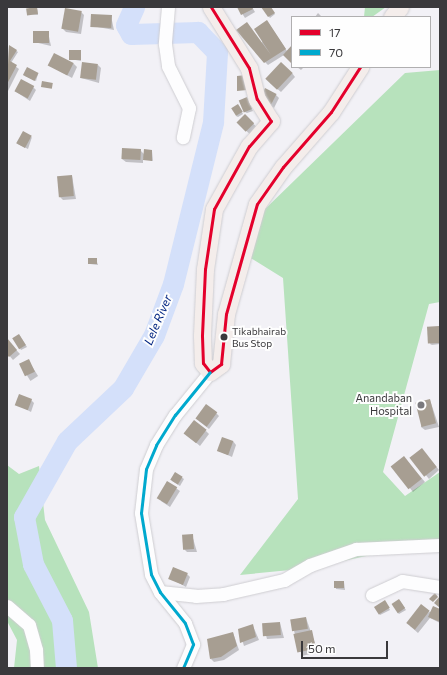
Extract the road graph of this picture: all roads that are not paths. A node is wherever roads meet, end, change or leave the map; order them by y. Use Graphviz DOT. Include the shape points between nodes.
graph roads {
  1 [pos="168,7"];
  2 [pos="211,7"];
  3 [pos="400,7"];
  4 [pos="393,16"];
  5 [pos="359,68"];
  6 [pos="183,137"];
  7 [pos="210,372"];
  8 [pos="440,545"];
  9 [pos="440,587"];
  10 [pos="160,592"];
  11 [pos="372,595"];
  12 [pos="7,606"];
  13 [pos="37,668"];
  14 [pos="183,668"];
  1 -- 6 [label="street" via="165,44 168,66 189,108"];
  2 -- 7 [label="main road" via="249,68 257,99 271,121 249,146 214,209 205,269 202,336 203,363"];
  3 -- 4 [label="main road"];
  5 -- 7 [label="main road" via="331,112 284,167 257,204 226,314 224,355 221,364"];
  7 -- 10 [label="street" via="175,415 146,469 143,536 151,574"];
  8 -- 10 [label="street" via="356,549 310,565 284,580 223,594 196,596"];
  9 -- 11 [label="street" via="402,581"];
  10 -- 14 [label="street" via="185,623 193,644"];
  12 -- 13 [label="street" via="29,625 36,650"];
}
